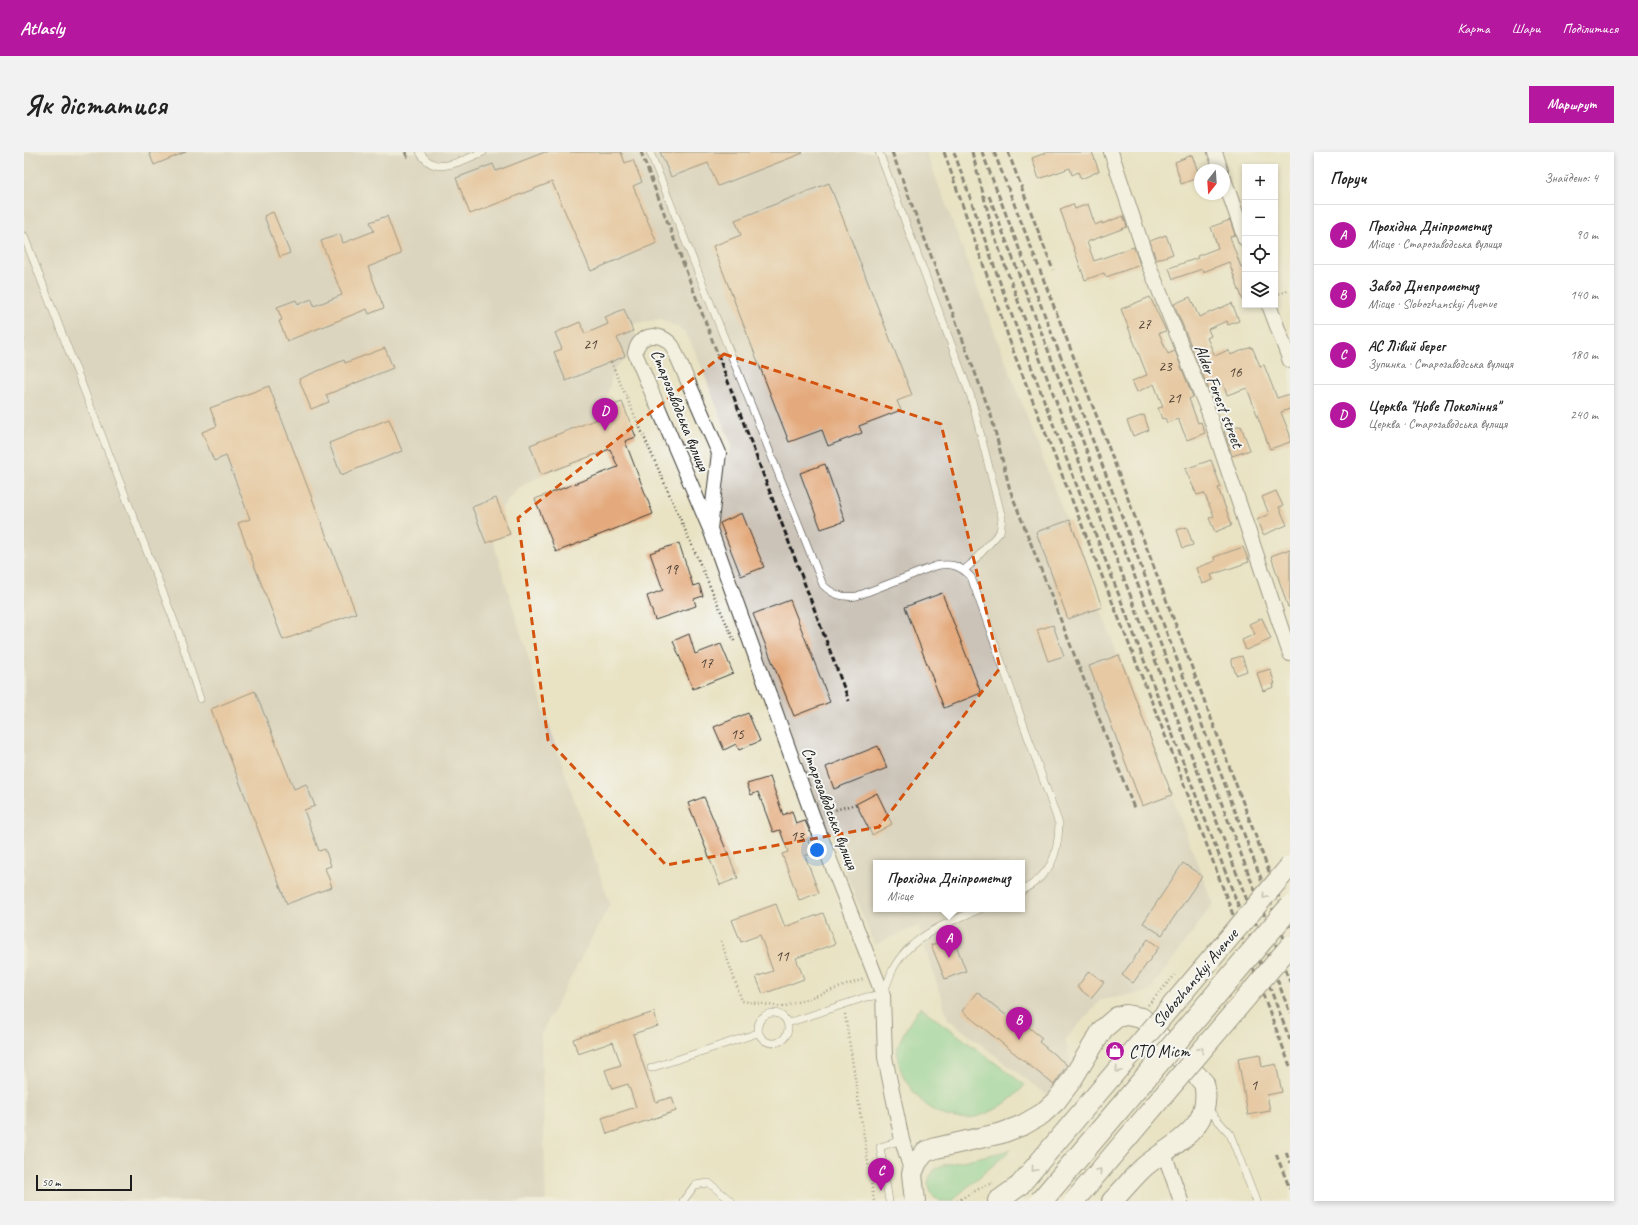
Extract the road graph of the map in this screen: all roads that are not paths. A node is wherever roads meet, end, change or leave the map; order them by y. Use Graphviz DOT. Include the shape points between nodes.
graph roads {
  1 [pos="420,152"];
  2 [pos="484,152"];
  3 [pos="650,152"];
  4 [pos="879,152"];
  5 [pos="1111,152"];
  6 [pos="1214,152"];
  7 [pos="1219,164"];
  8 [pos="1230,196"];
  9 [pos="24,236"];
  10 [pos="1244,236"];
  11 [pos="1270,308"];
  12 [pos="1290,361"];
  13 [pos="710,529"];
  14 [pos="964,570"];
  15 [pos="1290,654"];
  16 [pos="200,699"];
  17 [pos="1290,866"];
  18 [pos="1025,889"];
  19 [pos="1290,907"];
  20 [pos="973,912"];
  21 [pos="1290,946"];
  22 [pos="883,995"];
  23 [pos="788,1023"];
  24 [pos="758,1033"];
  25 [pos="651,1068"];
  26 [pos="1206,1106"];
  27 [pos="902,1140"];
  28 [pos="936,1148"];
  29 [pos="1164,1153"];
  30 [pos="1019,1186"];
  31 [pos="915,1192"];
  32 [pos="998,1192"];
  33 [pos="683,1201"];
  34 [pos="731,1201"];
  35 [pos="889,1201"];
  36 [pos="1006,1201"];
  37 [pos="1041,1201"];
  38 [pos="1074,1201"];
  39 [pos="1112,1201"];
  40 [pos="1181,1201"];
  41 [pos="1256,1201"];
  1 -- 2 [label="lane" via="429,163 446,166"];
  3 -- 14 [label="lane" via="823,585 830,591 848,597 857,596 935,566 955,565"];
  4 -- 14 [label="lane" via="971,396 1002,518 1000,532"];
  5 -- 15 [label="street, Alder Forest street" via="1148,263 1208,411"];
  6 -- 7 [label="street"];
  8 -- 10 [label="street"];
  9 -- 16 [label="lane" via="178,631"];
  11 -- 12 [label="street"];
  13 -- 13 [label="street, Старозаводська вулиця" via="635,353 637,345 651,336 664,338 674,348 719,453"];
  13 -- 22 [label="street, Старозаводська вулиця" via="813,816"];
  14 -- 18 [label="lane" via="975,586 1059,824 1058,845 1051,865 1038,881"];
  17 -- 30 [label="main road, Slobozhanskyi Avenue, one-way, bridge"];
  19 -- 37 [label="main road, Slobozhanskyi Avenue, bridge"];
  20 -- 22 [label="lane" via="936,928 912,945 894,968"];
  38 -- 21 [label="main road, one-way, bridge"];
  22 -- 23 [label="lane" via="866,997"];
  22 -- 27 [label="street, Старозаводська вулиця" via="885,1057"];
  23 -- 24 [label="lane" via="781,1015 766,1014 759,1022"];
  23 -- 24 [label="lane" via="788,1034 780,1042 765,1041"];
  24 -- 25 [label="lane"];
  26 -- 28 [label="main road" via="1204,1083 1142,1018 1126,1015 1117,1017 1103,1029 1072,1081 1042,1114 1002,1133"];
  26 -- 29 [label="main road" via="1192,1131"];
  26 -- 41 [label="lane" via="1230,1134"];
  27 -- 28 [label="street" via="918,1146"];
  27 -- 31 [label="street, Старозаводська вулиця"];
  27 -- 35 [label="lane" via="880,1147"];
  28 -- 31 [label="main road" via="920,1157"];
  29 -- 39 [label="main road" via="1143,1168"];
  29 -- 40 [label="street"];
  30 -- 32 [label="main road"];
  30 -- 36 [label="main road, Slobozhanskyi Avenue"];
  33 -- 34 [label="lane" via="695,1185 709,1183"];
}
